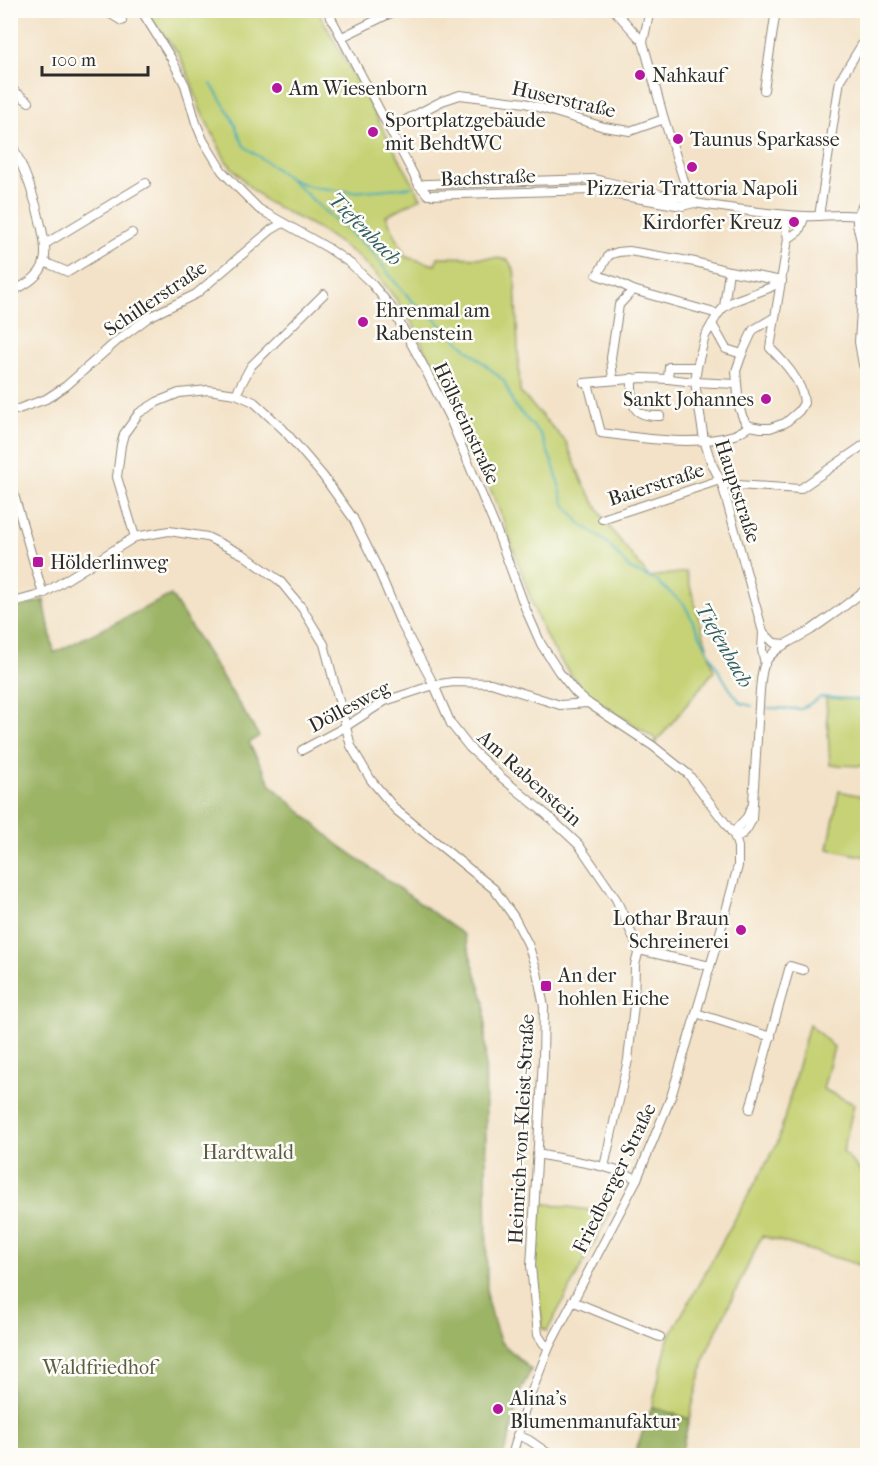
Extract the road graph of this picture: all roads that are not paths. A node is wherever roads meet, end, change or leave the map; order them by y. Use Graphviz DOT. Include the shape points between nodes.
graph roads {
  1 [pos="104,10"];
  2 [pos="134,10"];
  3 [pos="141,10"];
  4 [pos="327,10"];
  5 [pos="397,10"];
  6 [pos="614,10"];
  7 [pos="650,10"];
  8 [pos="776,10"];
  9 [pos="122,21"];
  10 [pos="867,31"];
  11 [pos="156,34"];
  12 [pos="342,37"];
  13 [pos="643,42"];
  14 [pos="10,88"];
  15 [pos="764,90"];
  16 [pos="29,102"];
  17 [pos="664,119"];
  18 [pos="390,128"];
  19 [pos="10,141"];
  20 [pos="146,183"];
  21 [pos="867,195"];
  22 [pos="694,203"];
  23 [pos="784,215"];
  24 [pos="805,216"];
  25 [pos="819,216"];
  26 [pos="857,216"];
  27 [pos="283,222"];
  28 [pos="132,233"];
  29 [pos="788,239"];
  30 [pos="45,244"];
  31 [pos="44,262"];
  32 [pos="729,271"];
  33 [pos="782,281"];
  34 [pos="633,291"];
  35 [pos="10,293"];
  36 [pos="324,294"];
  37 [pos="721,311"];
  38 [pos="775,317"];
  39 [pos="712,324"];
  40 [pos="742,354"];
  41 [pos="697,367"];
  42 [pos="867,376"];
  43 [pos="632,378"];
  44 [pos="668,379"];
  45 [pos="613,380"];
  46 [pos="695,382"];
  47 [pos="736,384"];
  48 [pos="236,394"];
  49 [pos="10,412"];
  50 [pos="660,416"];
  51 [pos="750,426"];
  52 [pos="704,440"];
  53 [pos="867,442"];
  54 [pos="10,481"];
  55 [pos="721,482"];
  56 [pos="14,507"];
  57 [pos="602,519"];
  58 [pos="135,537"];
  59 [pos="867,588"];
  60 [pos="43,594"];
  61 [pos="10,603"];
  62 [pos="763,632"];
  63 [pos="786,644"];
  64 [pos="765,664"];
  65 [pos="434,685"];
  66 [pos="588,703"];
  67 [pos="345,727"];
  68 [pos="302,750"];
  69 [pos="735,837"];
  70 [pos="639,950"];
  71 [pos="710,966"];
  72 [pos="803,970"];
  73 [pos="696,1013"];
  74 [pos="771,1037"];
  75 [pos="750,1109"];
  76 [pos="537,1154"];
  77 [pos="604,1167"];
  78 [pos="637,1179"];
  79 [pos="572,1300"];
  80 [pos="660,1337"];
  81 [pos="549,1347"];
  82 [pos="517,1435"];
  83 [pos="512,1455"];
  84 [pos="552,1455"];
  1 -- 9 [label="street"];
  2 -- 11 [label="street, Höllsteinstraße"];
  3 -- 11 [label="street, Höllsteinstraße"];
  4 -- 12 [label="street"];
  5 -- 12 [label="street"];
  6 -- 13 [label="street"];
  7 -- 13 [label="street"];
  8 -- 15 [label="street"];
  10 -- 25 [label="street" via="840,81"];
  11 -- 27 [label="street, Höllsteinstraße" via="185,85 196,123 222,171 259,209"];
  12 -- 18 [label="street"];
  13 -- 17 [label="street"];
  14 -- 16 [label="street"];
  17 -- 18 [label="street, Huserstraße" via="630,131 525,103 460,95"];
  17 -- 22 [label="street"];
  18 -- 22 [label="street, Bachstraße" via="419,185 594,179"];
  19 -- 30 [label="street" via="37,203"];
  20 -- 30 [label="street"];
  21 -- 26 [label="street"];
  22 -- 23 [label="street, Bachstraße"];
  23 -- 24 [label="street, Bachstraße"];
  23 -- 29 [label="street"];
  24 -- 25 [label="street, Bachstraße"];
  24 -- 29 [label="street" via="799,231"];
  25 -- 26 [label="street, Bachstraße"];
  26 -- 42 [label="street" via="862,295 859,342"];
  27 -- 49 [label="street, Schillerstraße" via="196,294 149,317 118,340 66,386 46,399"];
  27 -- 66 [label="street, Höllsteinstraße" via="351,264 391,307 450,419 541,644 559,672"];
  28 -- 31 [label="street" via="68,272"];
  29 -- 33 [label="street"];
  30 -- 31 [label="street"];
  31 -- 35 [label="street" via="38,274"];
  32 -- 33 [label="street"];
  32 -- 34 [label="street" via="629,251 609,255 597,274"];
  32 -- 37 [label="street, Hauptstraße"];
  33 -- 37 [label="street" via="734,301"];
  33 -- 38 [label="street"];
  34 -- 37 [label="street"];
  34 -- 45 [label="street" via="619,305 611,358"];
  36 -- 48 [label="street" via="251,366"];
  37 -- 39 [label="street, Hauptstraße"];
  38 -- 40 [label="street" via="753,330"];
  38 -- 51 [label="street" via="770,348 789,369 804,403 784,423 770,428"];
  39 -- 40 [label="street" via="726,349"];
  39 -- 41 [label="street, Hauptstraße"];
  40 -- 47 [label="street" via="735,371"];
  41 -- 44 [label="street" via="669,367"];
  41 -- 46 [label="street, Hauptstraße"];
  43 -- 44 [label="street"];
  43 -- 45 [label="street"];
  43 -- 50 [label="street" via="634,408 649,416"];
  44 -- 46 [label="street"];
  45 -- 52 [label="street" via="585,383 601,433"];
  46 -- 47 [label="street"];
  46 -- 52 [label="street, Hauptstraße"];
  47 -- 51 [label="street" via="739,407"];
  48 -- 58 [label="street, Am Rabenstein" via="208,390 179,393 139,413 124,434 117,477"];
  48 -- 65 [label="street, Am Rabenstein" via="254,402 283,429 353,518"];
  51 -- 52 [label="street" via="735,435"];
  52 -- 55 [label="street, Hauptstraße"];
  53 -- 55 [label="street" via="800,489"];
  54 -- 56 [label="street"];
  55 -- 57 [label="street, Baierstraße"];
  55 -- 62 [label="street, Hauptstraße"];
  56 -- 60 [label="street"];
  58 -- 60 [label="street, Heinrich-von-Kleist-Straße"];
  58 -- 67 [label="street, Heinrich-von-Kleist-Straße" via="169,531 207,537 244,555 280,581 324,644"];
  59 -- 63 [label="street"];
  60 -- 61 [label="street, Heinrich-von-Kleist-Straße"];
  62 -- 63 [label="street" via="774,643"];
  62 -- 64 [label="street, Hauptstraße"];
  63 -- 64 [label="street"];
  64 -- 69 [label="street" via="754,803"];
  65 -- 66 [label="street, Döllesweg" via="491,683 560,705"];
  65 -- 67 [label="street, Döllesweg" via="385,701"];
  65 -- 70 [label="street, Am Rabenstein" via="451,724 469,747 579,845 616,899"];
  66 -- 69 [label="street, Höllsteinstraße" via="688,774"];
  67 -- 68 [label="street, Döllesweg"];
  67 -- 76 [label="street, Heinrich-von-Kleist-Straße" via="370,780 396,810 495,889 528,944 544,1007"];
  69 -- 71 [label="street, Friedberger Straße" via="738,866"];
  70 -- 71 [label="street"];
  70 -- 77 [label="street" via="628,1059"];
  71 -- 73 [label="street, Friedberger Straße"];
  72 -- 74 [label="street" via="790,966"];
  73 -- 74 [label="street"];
  73 -- 78 [label="street, Friedberger Straße" via="671,1097"];
  74 -- 75 [label="street"];
  76 -- 77 [label="street"];
  76 -- 81 [label="street, Heinrich-von-Kleist-Straße" via="531,1266 538,1335"];
  77 -- 78 [label="street"];
  78 -- 79 [label="street, Friedberger Straße"];
  79 -- 80 [label="street"];
  79 -- 81 [label="street, Friedberger Straße"];
  81 -- 82 [label="street, Friedberger Straße"];
  82 -- 83 [label="street, Friedberger Straße"];
  82 -- 84 [label="street"];
}
